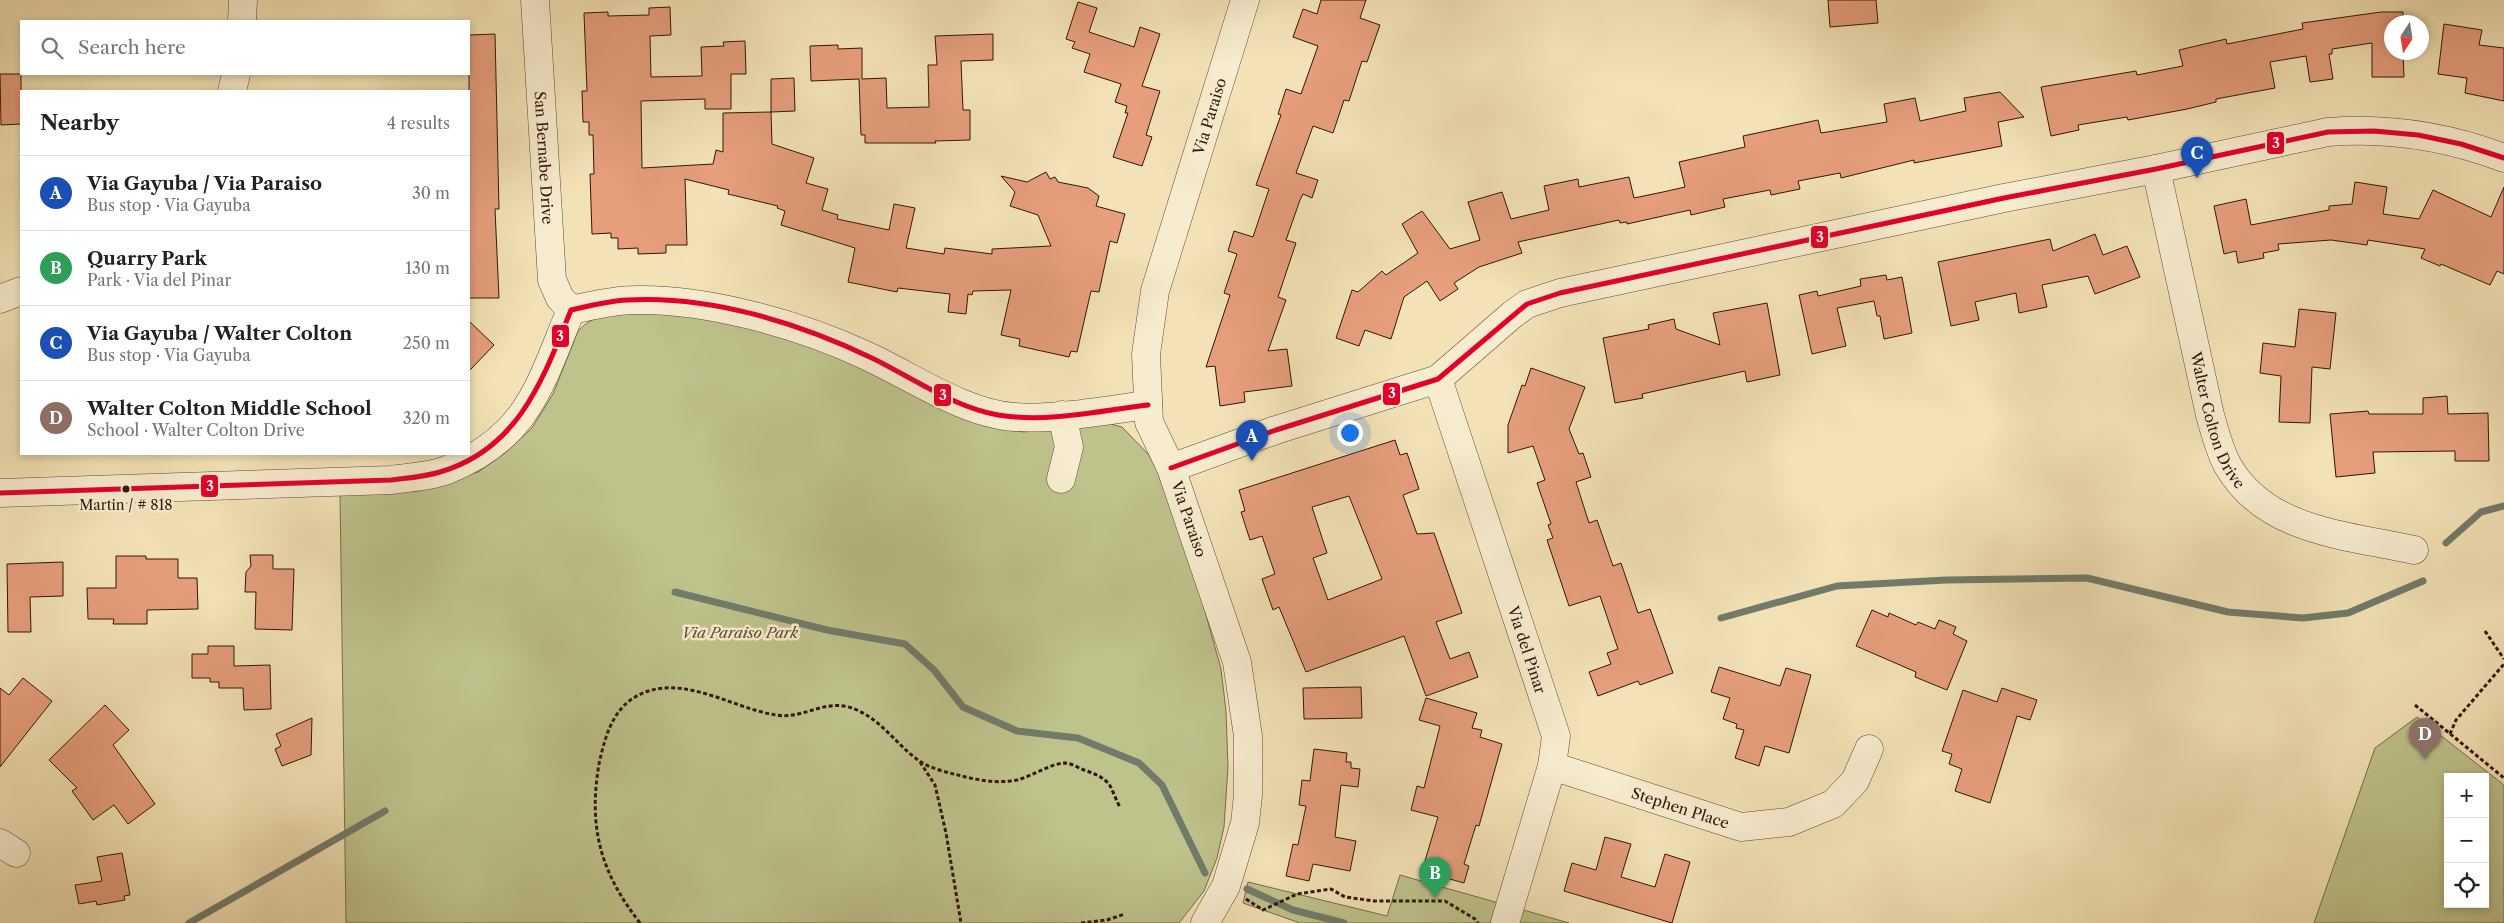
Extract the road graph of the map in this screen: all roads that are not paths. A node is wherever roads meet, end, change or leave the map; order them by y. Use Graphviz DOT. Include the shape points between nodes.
graph roads {
  1 [pos="243,0"];
  2 [pos="535,0"];
  3 [pos="1245,0"];
  4 [pos="242,20"];
  5 [pos="236,75"];
  6 [pos="232,90"];
  7 [pos="2504,158"];
  8 [pos="2156,170"];
  9 [pos="20,291"];
  10 [pos="0,299"];
  11 [pos="571,310"];
  12 [pos="1438,378"];
  13 [pos="1148,405"];
  14 [pos="1062,415"];
  15 [pos="1171,468"];
  16 [pos="1060,478"];
  17 [pos="0,493"];
  18 [pos="2414,550"];
  19 [pos="1869,749"];
  20 [pos="1552,766"];
  21 [pos="1205,923"];
  22 [pos="1505,923"];
  1 -- 4 [label="street"];
  2 -- 11 [label="street, San Bernabe Drive" via="552,280 560,298"];
  3 -- 13 [label="street, Via Paraiso" via="1153,300 1146,354"];
  5 -- 6 [label="street"];
  7 -- 8 [label="street" via="2461,142 2410,132 2352,130 2303,136"];
  8 -- 12 [label="street" via="1975,204 1560,292 1527,304 1512,314"];
  8 -- 18 [label="street, Walter Colton Drive" via="2210,415 2219,446 2238,481 2260,503 2284,518"];
  9 -- 10 [label="street"];
  11 -- 14 [label="street" via="634,300 698,304 808,333 864,355 980,409 1015,418"];
  11 -- 17 [label="street" via="538,392 517,423 494,444 446,470 391,480"];
  12 -- 15 [label="street"];
  12 -- 20 [label="street, Via del Pinar" via="1549,712 1556,736"];
  13 -- 14 [label="street"];
  13 -- 15 [label="street, Via Paraiso" via="1149,422"];
  14 -- 16 [label="street" via="1069,446"];
  15 -- 21 [label="street, Via Paraiso" via="1237,662 1248,736 1245,823 1226,886"];
  19 -- 20 [label="street, Stephen Place" via="1855,781 1833,804 1789,822 1741,827"];
  20 -- 22 [label="street, Via del Pinar"];
}
